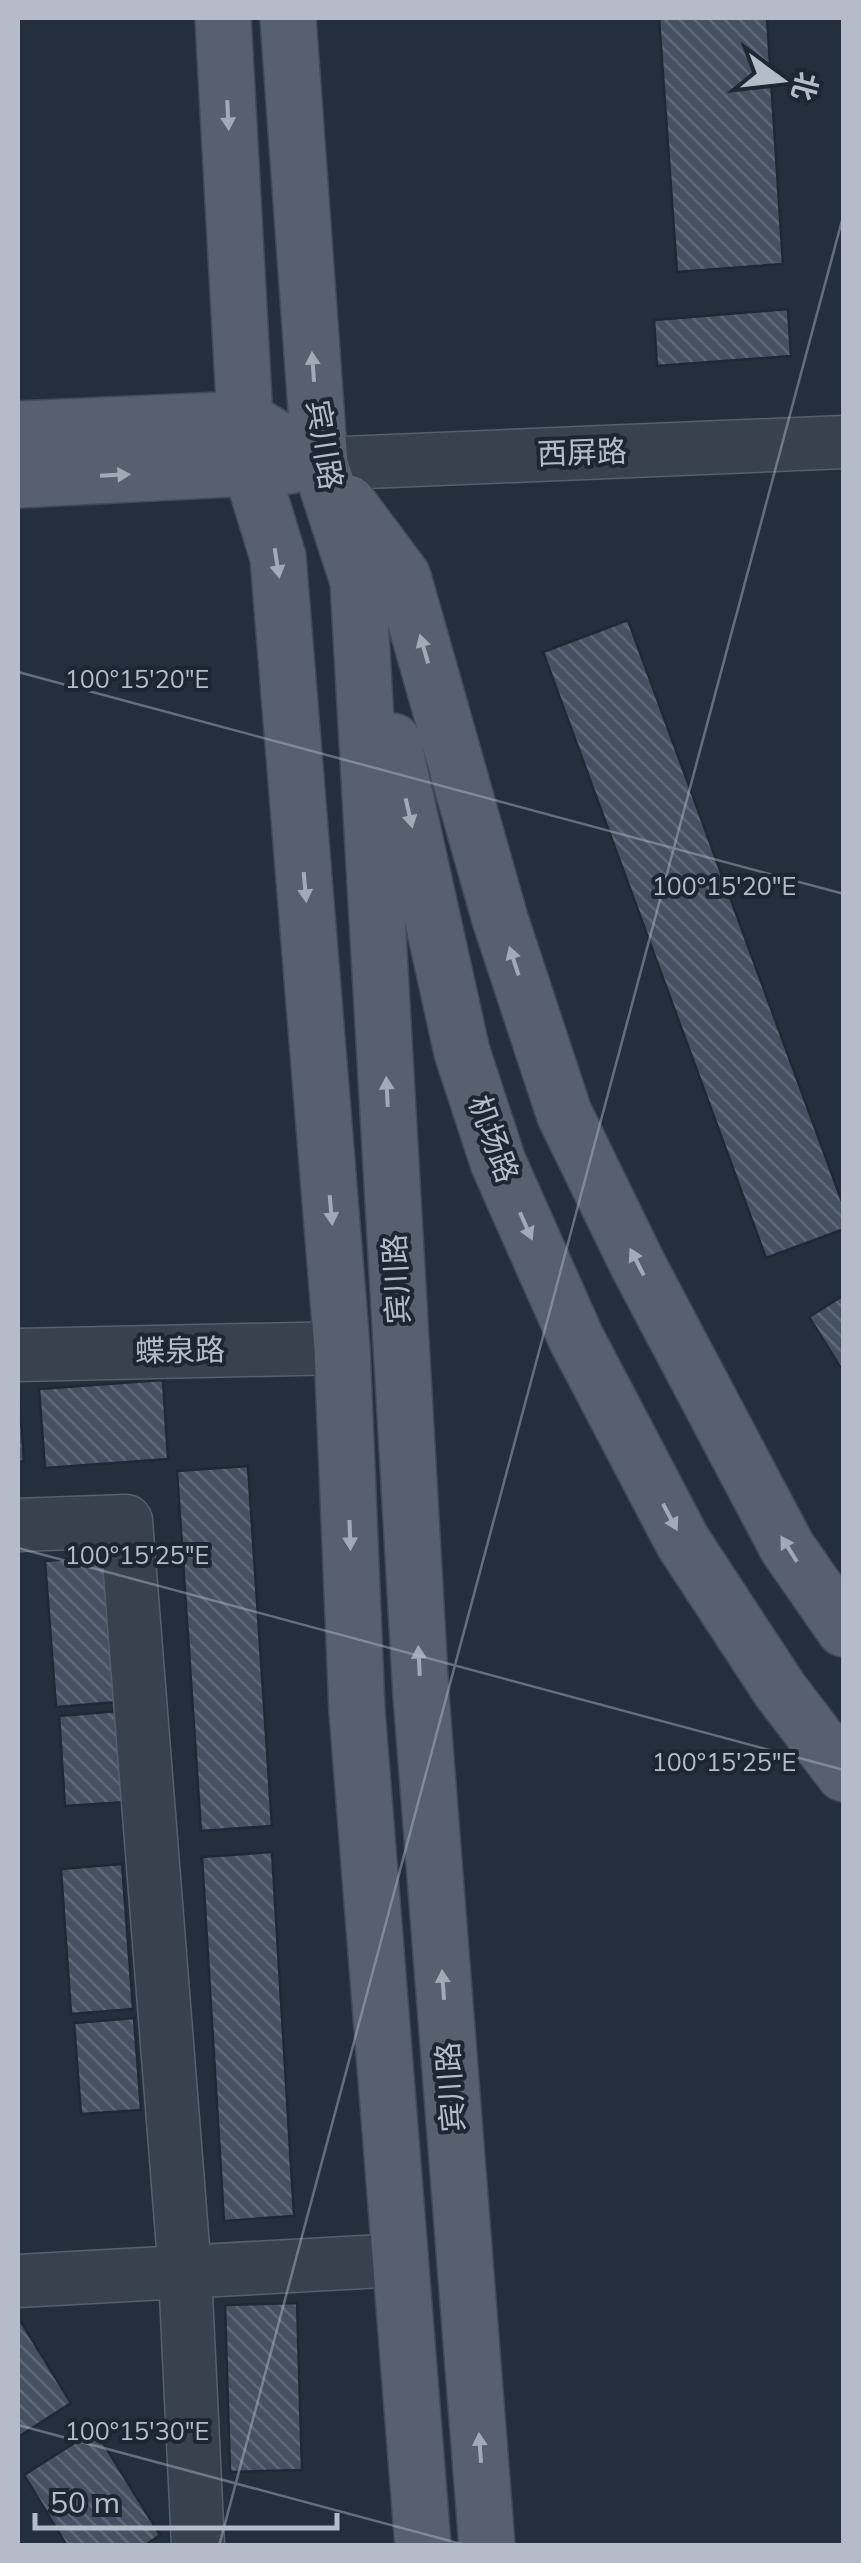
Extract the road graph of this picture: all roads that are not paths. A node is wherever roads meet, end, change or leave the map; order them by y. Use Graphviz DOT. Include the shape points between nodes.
graph roads {
  1 [pos="223,18"];
  2 [pos="288,18"];
  3 [pos="18,429"];
  4 [pos="844,442"];
  5 [pos="248,444"];
  6 [pos="320,464"];
  7 [pos="18,480"];
  8 [pos="358,582"];
  9 [pos="342,1348"];
  10 [pos="18,1355"];
  11 [pos="18,1525"];
  12 [pos="844,1630"];
  13 [pos="844,1774"];
  14 [pos="400,2260"];
  15 [pos="186,2272"];
  16 [pos="18,2281"];
  17 [pos="198,2546"];
  18 [pos="423,2546"];
  19 [pos="487,2546"];
  1 -- 5 [label="main road, 宾川路, one-way"];
  6 -- 2 [label="main road, 宾川路, one-way"];
  3 -- 5 [label="main road, 西屏路"];
  4 -- 6 [label="street, 西屏路"];
  5 -- 6 [label="main road, 西屏路"];
  7 -- 5 [label="main road, 西屏路, one-way"];
  5 -- 8 [label="main road"];
  5 -- 9 [label="main road, 宾川路, one-way" via="278,557"];
  6 -- 8 [label="main road, 宾川路"];
  12 -- 6 [label="main road, one-way" via="787,1547 564,1113 500,919 403,577"];
  8 -- 13 [label="main road, 机场路, one-way" via="462,1052 498,1162 576,1338 683,1542"];
  19 -- 8 [label="main road, 宾川路, one-way" via="421,1695"];
  9 -- 10 [label="street, 蝶泉路"];
  9 -- 14 [label="main road, 宾川路, one-way" via="357,1711"];
  11 -- 15 [label="street" via="126,1521"];
  14 -- 15 [label="street"];
  14 -- 18 [label="main road, 宾川路"];
  15 -- 16 [label="street"];
  15 -- 17 [label="street"];
}
